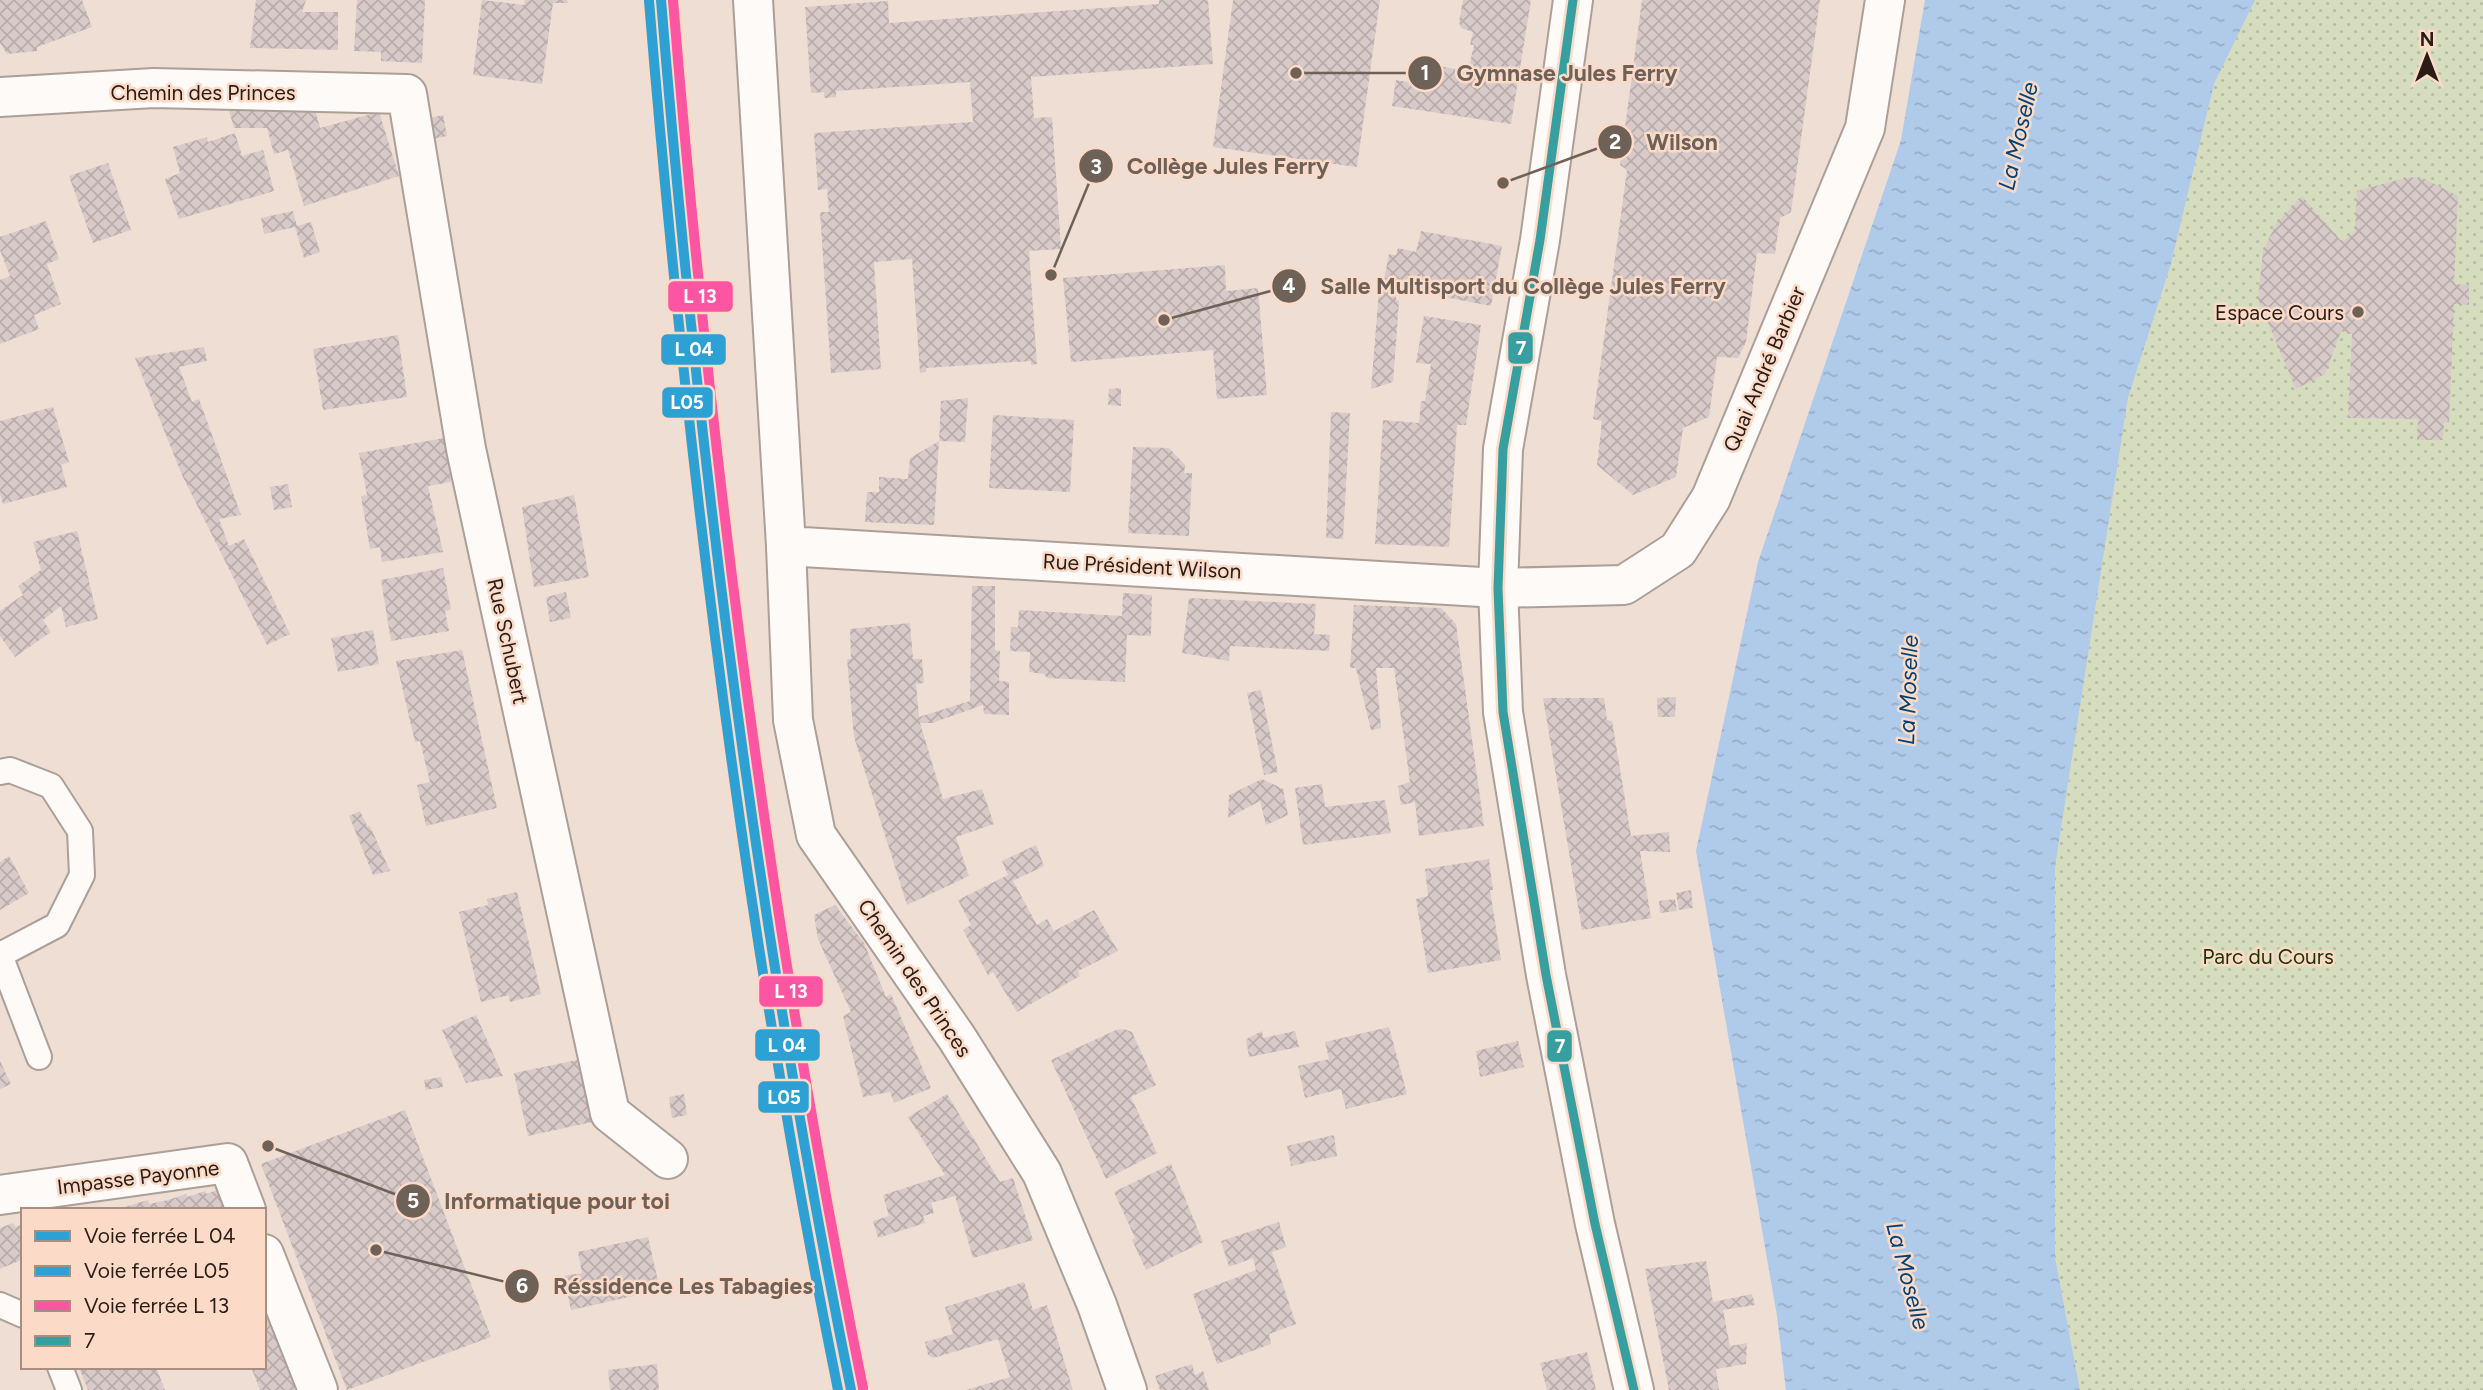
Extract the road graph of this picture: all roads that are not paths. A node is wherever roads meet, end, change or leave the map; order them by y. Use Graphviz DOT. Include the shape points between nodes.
graph roads {
  1 [pos="753,0"];
  2 [pos="1573,0"];
  3 [pos="1885,0"];
  4 [pos="407,94"];
  5 [pos="0,97"];
  6 [pos="786,546"];
  7 [pos="1498,588"];
  8 [pos="0,772"];
  9 [pos="0,955"];
  10 [pos="38,1057"];
  11 [pos="668,1159"];
  12 [pos="0,1195"];
  13 [pos="246,1208"];
  14 [pos="266,1259"];
  15 [pos="0,1305"];
  16 [pos="21,1314"];
  17 [pos="61,1369"];
  18 [pos="69,1390"];
  19 [pos="318,1390"];
  20 [pos="1127,1390"];
  21 [pos="1634,1390"];
  1 -- 6 [label="street, Chemin des Princes"];
  2 -- 7 [label="street" via="1503,449"];
  3 -- 7 [label="street, Quai André Barbier" via="1865,128 1711,498 1678,550 1624,585"];
  4 -- 5 [label="street, Chemin des Princes" via="154,88"];
  4 -- 11 [label="street, Rue Schubert" via="466,449 610,1113"];
  6 -- 7 [label="street, Rue Président Wilson"];
  6 -- 20 [label="street, Chemin des Princes" via="793,720 816,835 957,1038 1042,1173"];
  7 -- 21 [label="street" via="1503,712 1546,975 1595,1224"];
  8 -- 9 [label="lane" via="10,770 51,786 80,831 82,875 57,925"];
  9 -- 10 [label="lane"];
  12 -- 13 [label="street, Impasse Payonne" via="228,1163"];
  14 -- 19 [label="street"];
  15 -- 16 [label="lane"];
  17 -- 18 [label="lane"];
}
